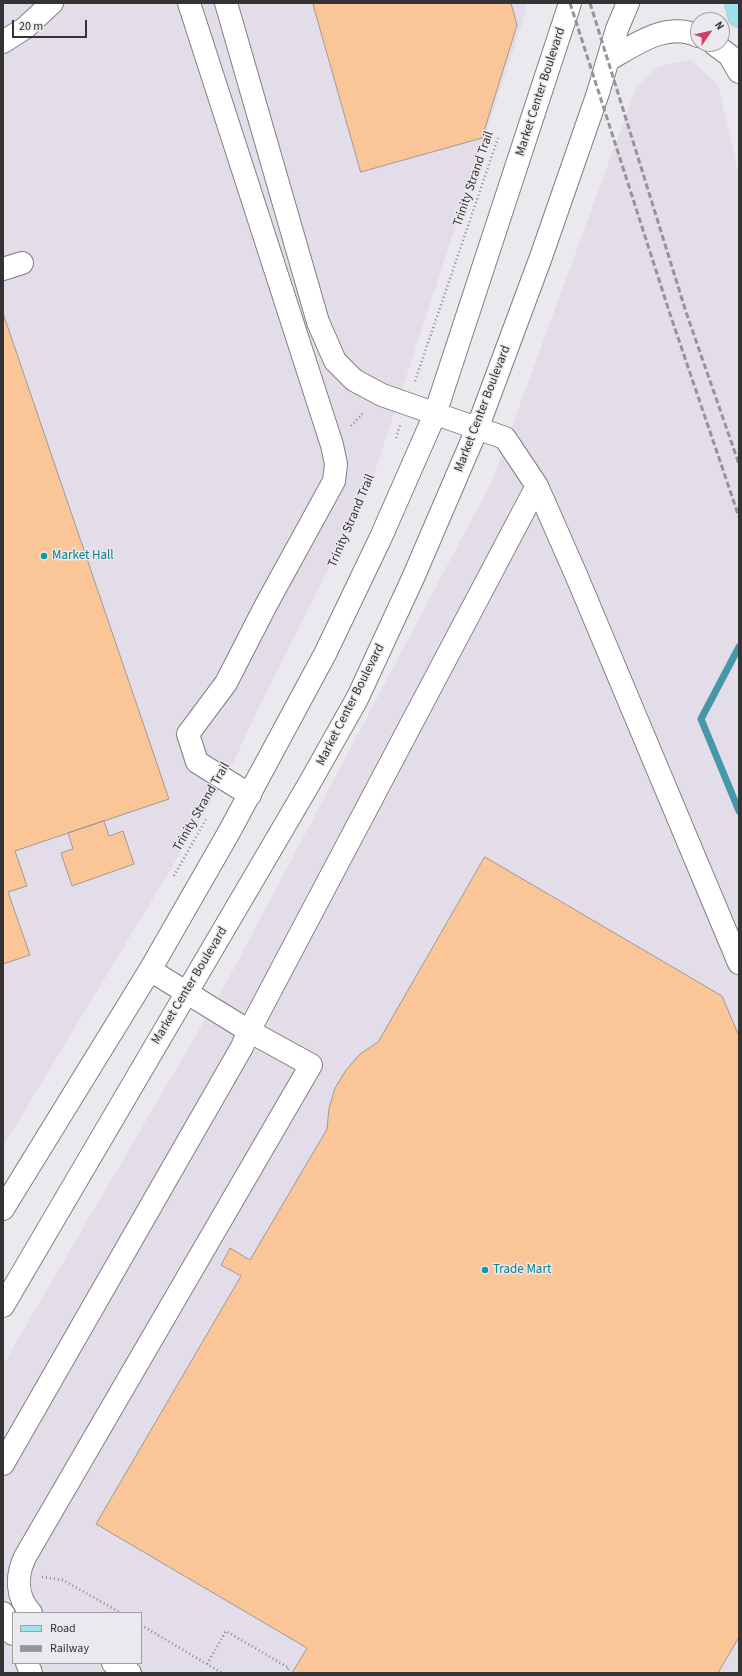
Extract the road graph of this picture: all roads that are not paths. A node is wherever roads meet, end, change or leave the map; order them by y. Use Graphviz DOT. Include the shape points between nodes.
graph roads {
  1 [pos="52,3"];
  2 [pos="189,3"];
  3 [pos="226,3"];
  4 [pos="570,3"];
  5 [pos="628,3"];
  6 [pos="736,3"];
  7 [pos="739,16"];
  8 [pos="690,32"];
  9 [pos="3,42"];
  10 [pos="725,52"];
  11 [pos="608,60"];
  12 [pos="739,72"];
  13 [pos="435,414"];
  14 [pos="477,429"];
  15 [pos="537,486"];
  16 [pos="250,795"];
  17 [pos="739,963"];
  18 [pos="150,970"];
  19 [pos="186,992"];
  20 [pos="249,1031"];
  21 [pos="3,1209"];
  22 [pos="3,1306"];
  23 [pos="3,1464"];
  24 [pos="19,1606"];
  25 [pos="3,1614"];
  26 [pos="12,1632"];
  27 [pos="115,1664"];
  28 [pos="130,1673"];
  1 -- 9 [label="street" via="25,28"];
  2 -- 16 [label="street" via="332,444 336,464 334,481 226,683 188,734 197,762"];
  3 -- 13 [label="street" via="318,322 335,361 354,380 382,395"];
  4 -- 13 [label="street, Market Center Boulevard"];
  5 -- 11 [label="street, Market Center Boulevard"];
  6 -- 7 [label="main road"];
  8 -- 11 [label="street" via="668,31 646,39"];
  10 -- 12 [label="street"];
  11 -- 14 [label="street, Market Center Boulevard" via="541,257"];
  13 -- 14 [label="street"];
  13 -- 16 [label="street, Market Center Boulevard" via="381,537 325,654"];
  14 -- 15 [label="street" via="505,438"];
  14 -- 19 [label="street, Market Center Boulevard" via="413,578 357,699"];
  15 -- 17 [label="street"];
  15 -- 20 [label="street"];
  16 -- 18 [label="street, Market Center Boulevard"];
  18 -- 19 [label="street"];
  18 -- 21 [label="street, Market Center Boulevard"];
  19 -- 20 [label="street"];
  19 -- 22 [label="street, Market Center Boulevard"];
  20 -- 23 [label="street"];
  20 -- 24 [label="street" via="311,1066 25,1557 18,1578"];
  25 -- 26 [label="street"];
  27 -- 28 [label="street"];
}
